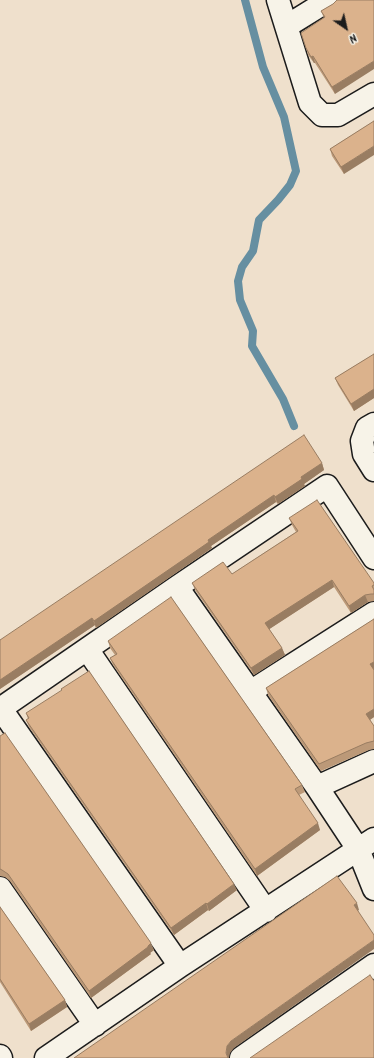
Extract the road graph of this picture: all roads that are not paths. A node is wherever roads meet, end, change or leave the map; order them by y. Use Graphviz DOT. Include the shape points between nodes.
graph roads {
  1 [pos="278,0"];
  2 [pos="329,0"];
  3 [pos="287,26"];
  4 [pos="374,94"];
  5 [pos="374,424"];
  6 [pos="374,470"];
  7 [pos="374,558"];
  8 [pos="177,587"];
  9 [pos="374,614"];
  10 [pos="87,649"];
  11 [pos="250,692"];
  12 [pos="0,709"];
  13 [pos="374,761"];
  14 [pos="317,787"];
  15 [pos="366,844"];
  16 [pos="0,888"];
  17 [pos="374,889"];
  18 [pos="266,911"];
  19 [pos="374,965"];
  20 [pos="180,966"];
  21 [pos="95,1025"];
  22 [pos="46,1058"];
  23 [pos="241,1058"];
  1 -- 3 [label="street"];
  2 -- 3 [label="street"];
  3 -- 4 [label="street" via="310,103 322,115 338,115"];
  5 -- 6 [label="street" via="367,428 362,440 364,454"];
  7 -- 8 [label="street" via="327,486"];
  8 -- 10 [label="street"];
  8 -- 11 [label="street"];
  9 -- 11 [label="street"];
  10 -- 12 [label="street"];
  10 -- 18 [label="street"];
  11 -- 14 [label="street"];
  12 -- 20 [label="street"];
  13 -- 14 [label="street"];
  14 -- 15 [label="street"];
  15 -- 17 [label="street"];
  15 -- 18 [label="street"];
  16 -- 21 [label="street"];
  18 -- 20 [label="street"];
  19 -- 23 [label="street"];
  20 -- 21 [label="street"];
  21 -- 22 [label="street"];
}
